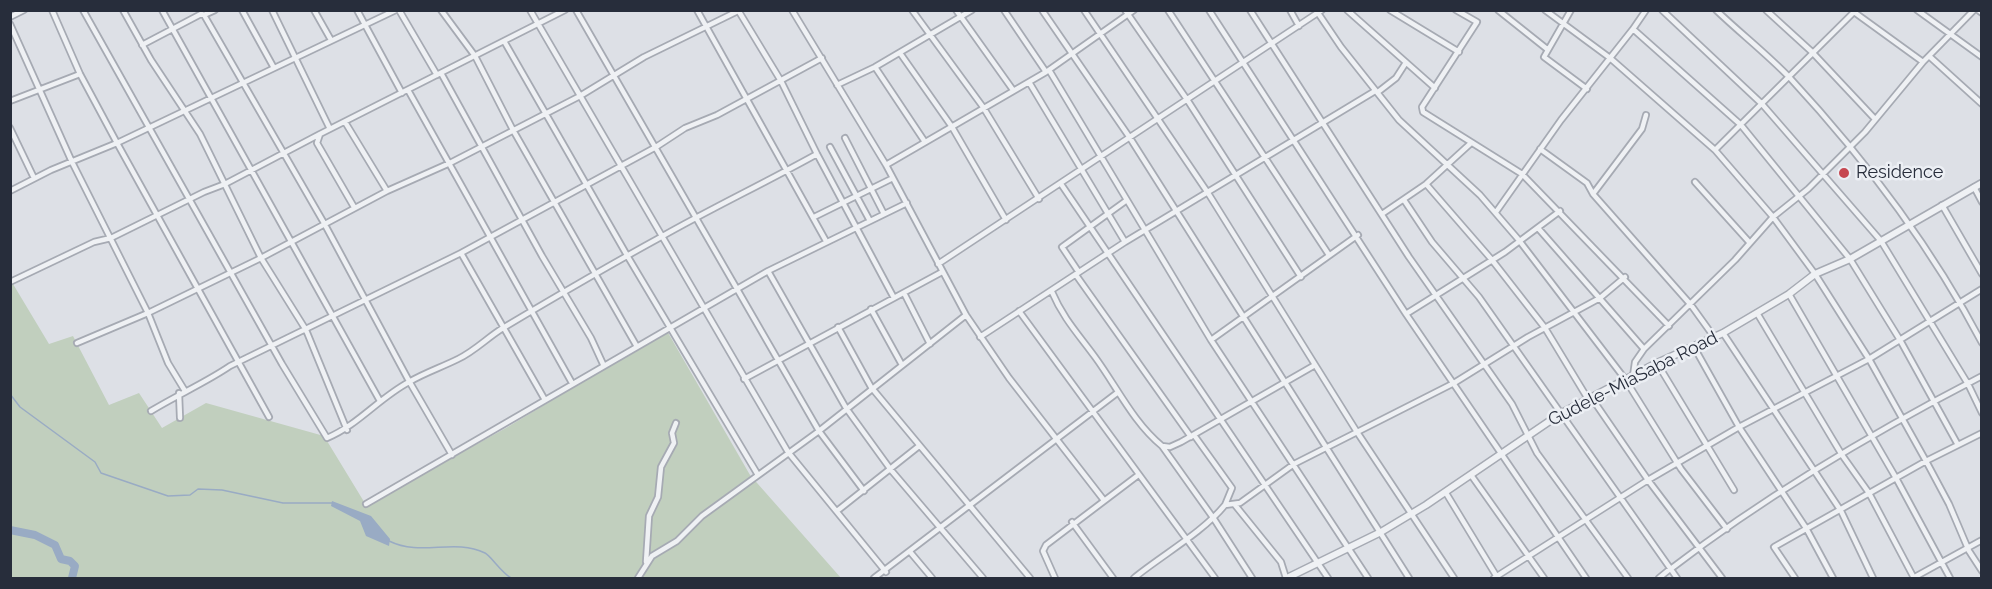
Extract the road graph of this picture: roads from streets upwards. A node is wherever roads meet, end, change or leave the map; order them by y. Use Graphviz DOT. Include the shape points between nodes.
graph roads {
  1 [pos="24,10"];
  2 [pos="52,10"];
  3 [pos="83,10"];
  4 [pos="123,10"];
  5 [pos="162,10"];
  6 [pos="215,10"];
  7 [pos="242,10"];
  8 [pos="272,10"];
  9 [pos="314,10"];
  10 [pos="357,10"];
  11 [pos="397,10"];
  12 [pos="441,10"];
  13 [pos="530,10"];
  14 [pos="565,10"];
  15 [pos="576,10"];
  16 [pos="697,10"];
  17 [pos="792,10"];
  18 [pos="912,10"];
  19 [pos="956,10"];
  20 [pos="972,10"];
  21 [pos="1004,10"];
  22 [pos="1042,10"];
  23 [pos="1084,10"];
  24 [pos="1134,10"];
  25 [pos="1168,10"];
  26 [pos="1209,10"];
  27 [pos="1250,10"];
  28 [pos="1290,10"];
  29 [pos="1347,10"];
  30 [pos="1390,10"];
  31 [pos="1456,10"];
  32 [pos="1498,10"];
  33 [pos="1545,10"];
  34 [pos="1571,10"];
  35 [pos="1646,10"];
  36 [pos="1662,10"];
  37 [pos="1716,10"];
  38 [pos="1766,10"];
  39 [pos="1917,10"];
  40 [pos="1974,10"];
  41 [pos="739,11"];
  42 [pos="1854,11"];
  43 [pos="1320,12"];
  44 [pos="203,13"];
  45 [pos="1126,13"];
  46 [pos="10,17"];
  47 [pos="962,18"];
  48 [pos="1563,24"];
  49 [pos="538,25"];
  50 [pos="1299,26"];
  51 [pos="11,27"];
  52 [pos="173,27"];
  53 [pos="364,27"];
  54 [pos="706,27"];
  55 [pos="1633,29"];
  56 [pos="1951,32"];
  57 [pos="1100,33"];
  58 [pos="930,35"];
  59 [pos="331,40"];
  60 [pos="504,41"];
  61 [pos="142,45"];
  62 [pos="1270,45"];
  63 [pos="1547,49"];
  64 [pos="900,52"];
  65 [pos="1074,52"];
  66 [pos="1459,52"];
  67 [pos="1812,52"];
  68 [pos="475,56"];
  69 [pos="1929,56"];
  70 [pos="294,57"];
  71 [pos="1982,57"];
  72 [pos="822,58"];
  73 [pos="1610,58"];
  74 [pos="1923,62"];
  75 [pos="1245,64"];
  76 [pos="1406,64"];
  77 [pos="875,67"];
  78 [pos="274,68"];
  79 [pos="1048,71"];
  80 [pos="80,74"];
  81 [pos="439,74"];
  82 [pos="614,76"];
  83 [pos="1789,77"];
  84 [pos="781,81"];
  85 [pos="1029,82"];
  86 [pos="1217,82"];
  87 [pos="243,83"];
  88 [pos="837,85"];
  89 [pos="1435,88"];
  90 [pos="1587,88"];
  91 [pos="408,90"];
  92 [pos="1013,90"];
  93 [pos="40,91"];
  94 [pos="1375,91"];
  95 [pos="402,93"];
  96 [pos="580,96"];
  97 [pos="212,98"];
  98 [pos="749,98"];
  99 [pos="10,100"];
  100 [pos="1188,101"];
  101 [pos="1982,104"];
  102 [pos="1762,105"];
  103 [pos="983,107"];
  104 [pos="186,113"];
  105 [pos="547,114"];
  106 [pos="1646,115"];
  107 [pos="1874,118"];
  108 [pos="1159,120"];
  109 [pos="345,122"];
  110 [pos="1323,123"];
  111 [pos="1741,125"];
  112 [pos="329,127"];
  113 [pos="952,127"];
  114 [pos="10,128"];
  115 [pos="150,128"];
  116 [pos="513,130"];
  117 [pos="320,134"];
  118 [pos="845,138"];
  119 [pos="1130,138"];
  120 [pos="1294,141"];
  121 [pos="926,142"];
  122 [pos="117,143"];
  123 [pos="1471,143"];
  124 [pos="481,146"];
  125 [pos="657,147"];
  126 [pos="830,147"];
  127 [pos="1850,147"];
  128 [pos="1540,149"];
  129 [pos="1715,150"];
  130 [pos="284,153"];
  131 [pos="817,154"];
  132 [pos="1102,157"];
  133 [pos="1264,158"];
  134 [pos="72,162"];
  135 [pos="450,163"];
  136 [pos="886,165"];
  137 [pos="1449,165"];
  138 [pos="621,166"];
  139 [pos="252,169"];
  140 [pos="788,170"];
  141 [pos="1080,171"];
  142 [pos="1823,171"];
  143 [pos="1522,174"];
  144 [pos="1236,176"];
  145 [pos="34,178"];
  146 [pos="893,178"];
  147 [pos="1695,182"];
  148 [pos="1982,183"];
  149 [pos="225,184"];
  150 [pos="1061,184"];
  151 [pos="1426,184"];
  152 [pos="587,185"];
  153 [pos="1974,187"];
  154 [pos="871,189"];
  155 [pos="10,191"];
  156 [pos="387,191"];
  157 [pos="1208,193"];
  158 [pos="1593,194"];
  159 [pos="857,196"];
  160 [pos="1799,196"];
  161 [pos="1039,198"];
  162 [pos="189,200"];
  163 [pos="1127,200"];
  164 [pos="1404,200"];
  165 [pos="555,202"];
  166 [pos="843,202"];
  167 [pos="1982,202"];
  168 [pos="907,203"];
  169 [pos="1942,205"];
  170 [pos="354,207"];
  171 [pos="1560,211"];
  172 [pos="1178,212"];
  173 [pos="1496,212"];
  174 [pos="884,214"];
  175 [pos="1107,214"];
  176 [pos="1382,214"];
  177 [pos="158,215"];
  178 [pos="814,217"];
  179 [pos="1773,217"];
  180 [pos="522,220"];
  181 [pos="696,220"];
  182 [pos="870,220"];
  183 [pos="1006,220"];
  184 [pos="1910,222"];
  185 [pos="324,223"];
  186 [pos="856,227"];
  187 [pos="1089,227"];
  188 [pos="1538,228"];
  189 [pos="1145,230"];
  190 [pos="1358,235"];
  191 [pos="662,236"];
  192 [pos="489,237"];
  193 [pos="111,238"];
  194 [pos="292,240"];
  195 [pos="826,241"];
  196 [pos="1881,241"];
  197 [pos="1125,242"];
  198 [pos="1518,242"];
  199 [pos="1750,243"];
  200 [pos="460,253"];
  201 [pos="1108,254"];
  202 [pos="1329,255"];
  203 [pos="628,257"];
  204 [pos="261,258"];
  205 [pos="1850,259"];
  206 [pos="1492,260"];
  207 [pos="938,264"];
  208 [pos="768,271"];
  209 [pos="231,272"];
  210 [pos="942,272"];
  211 [pos="1815,274"];
  212 [pos="1982,274"];
  213 [pos="1076,275"];
  214 [pos="595,276"];
  215 [pos="1301,277"];
  216 [pos="1624,277"];
  217 [pos="1462,279"];
  218 [pos="10,282"];
  219 [pos="198,288"];
  220 [pos="737,288"];
  221 [pos="1982,289"];
  222 [pos="1052,292"];
  223 [pos="904,293"];
  224 [pos="564,294"];
  225 [pos="1789,294"];
  226 [pos="1436,295"];
  227 [pos="894,298"];
  228 [pos="1273,298"];
  229 [pos="1600,298"];
  230 [pos="365,300"];
  231 [pos="1961,303"];
  232 [pos="1691,304"];
  233 [pos="705,308"];
  234 [pos="871,309"];
  235 [pos="1018,311"];
  236 [pos="1574,312"];
  237 [pos="148,313"];
  238 [pos="532,313"];
  239 [pos="1406,314"];
  240 [pos="1757,314"];
  241 [pos="334,315"];
  242 [pos="966,315"];
  243 [pos="1243,319"];
  244 [pos="1929,322"];
  245 [pos="670,326"];
  246 [pos="1669,326"];
  247 [pos="838,327"];
  248 [pos="502,328"];
  249 [pos="1545,328"];
  250 [pos="306,330"];
  251 [pos="1723,333"];
  252 [pos="980,337"];
  253 [pos="1714,337"];
  254 [pos="1211,340"];
  255 [pos="1900,340"];
  256 [pos="78,343"];
  257 [pos="809,343"];
  258 [pos="1982,343"];
  259 [pos="930,344"];
  260 [pos="271,345"];
  261 [pos="636,345"];
  262 [pos="1513,346"];
  263 [pos="1694,347"];
  264 [pos="1644,349"];
  265 [pos="1869,359"];
  266 [pos="777,361"];
  267 [pos="238,362"];
  268 [pos="1486,363"];
  269 [pos="1657,363"];
  270 [pos="603,364"];
  271 [pos="902,365"];
  272 [pos="1315,365"];
  273 [pos="1633,375"];
  274 [pos="1836,376"];
  275 [pos="1982,376"];
  276 [pos="744,378"];
  277 [pos="1625,380"];
  278 [pos="409,381"];
  279 [pos="1454,382"];
  280 [pos="572,383"];
  281 [pos="1285,384"];
  282 [pos="1968,384"];
  283 [pos="872,387"];
  284 [pos="182,392"];
  285 [pos="1804,392"];
  286 [pos="1117,393"];
  287 [pos="1590,398"];
  288 [pos="545,400"];
  289 [pos="1251,400"];
  290 [pos="380,401"];
  291 [pos="1933,402"];
  292 [pos="846,408"];
  293 [pos="1773,409"];
  294 [pos="151,411"];
  295 [pos="1092,413"];
  296 [pos="1982,413"];
  297 [pos="1560,414"];
  298 [pos="269,417"];
  299 [pos="1903,417"];
  300 [pos="180,418"];
  301 [pos="1220,418"];
  302 [pos="676,423"];
  303 [pos="1739,428"];
  304 [pos="347,430"];
  305 [pos="819,430"];
  306 [pos="1357,432"];
  307 [pos="1982,433"];
  308 [pos="1527,435"];
  309 [pos="1192,436"];
  310 [pos="1871,436"];
  311 [pos="1057,439"];
  312 [pos="1958,445"];
  313 [pos="919,446"];
  314 [pos="1162,446"];
  315 [pos="1707,446"];
  316 [pos="1326,447"];
  317 [pos="788,452"];
  318 [pos="1500,453"];
  319 [pos="1842,454"];
  320 [pos="452,455"];
  321 [pos="1926,461"];
  322 [pos="1677,463"];
  323 [pos="1294,464"];
  324 [pos="891,470"];
  325 [pos="1815,472"];
  326 [pos="758,475"];
  327 [pos="1471,475"];
  328 [pos="1137,476"];
  329 [pos="1896,478"];
  330 [pos="1648,480"];
  331 [pos="1265,484"];
  332 [pos="1734,490"];
  333 [pos="864,491"];
  334 [pos="1446,493"];
  335 [pos="1782,493"];
  336 [pos="1869,493"];
  337 [pos="1620,498"];
  338 [pos="1103,499"];
  339 [pos="366,504"];
  340 [pos="1235,505"];
  341 [pos="970,506"];
  342 [pos="1225,506"];
  343 [pos="837,511"];
  344 [pos="1841,511"];
  345 [pos="1411,513"];
  346 [pos="1587,518"];
  347 [pos="1214,519"];
  348 [pos="1072,522"];
  349 [pos="940,528"];
  350 [pos="1806,528"];
  351 [pos="1727,529"];
  352 [pos="1381,532"];
  353 [pos="1558,535"];
  354 [pos="1187,537"];
  355 [pos="1982,540"];
  356 [pos="1969,547"];
  357 [pos="1349,548"];
  358 [pos="1698,548"];
  359 [pos="911,553"];
  360 [pos="1529,556"];
  361 [pos="646,562"];
  362 [pos="1318,563"];
  363 [pos="1942,563"];
  364 [pos="1671,568"];
  365 [pos="1982,571"];
  366 [pos="886,572"];
  367 [pos="640,578"];
  368 [pos="1497,578"];
  369 [pos="1914,578"];
  370 [pos="874,579"];
  371 [pos="932,579"];
  372 [pos="983,579"];
  373 [pos="1030,579"];
  374 [pos="1055,579"];
  375 [pos="1113,579"];
  376 [pos="1134,579"];
  377 [pos="1215,579"];
  378 [pos="1252,579"];
  379 [pos="1287,579"];
  380 [pos="1328,579"];
  381 [pos="1368,579"];
  382 [pos="1409,579"];
  383 [pos="1454,579"];
  384 [pos="1544,579"];
  385 [pos="1586,579"];
  386 [pos="1628,579"];
  387 [pos="1659,579"];
  388 [pos="1677,579"];
  389 [pos="1722,579"];
  390 [pos="1796,579"];
  391 [pos="1833,579"];
  392 [pos="1873,579"];
  393 [pos="1950,579"];
  1 -- 46 [label="street"];
  2 -- 80 [label="street"];
  3 -- 115 [label="street"];
  4 -- 61 [label="street"];
  5 -- 52 [label="street"];
  6 -- 44 [label="street"];
  7 -- 78 [label="street"];
  8 -- 70 [label="street"];
  9 -- 59 [label="street"];
  10 -- 53 [label="street"];
  11 -- 53 [label="street"];
  11 -- 81 [label="street"];
  12 -- 68 [label="street"];
  13 -- 49 [label="street"];
  14 -- 49 [label="street"];
  15 -- 82 [label="street"];
  16 -- 54 [label="street"];
  17 -- 72 [label="street"];
  18 -- 58 [label="street"];
  19 -- 47 [label="street"];
  20 -- 47 [label="street"];
  21 -- 79 [label="street"];
  22 -- 65 [label="street"];
  23 -- 57 [label="street"];
  24 -- 45 [label="street"];
  25 -- 86 [label="street"];
  26 -- 75 [label="street"];
  27 -- 62 [label="street"];
  28 -- 50 [label="street"];
  29 -- 76 [label="street"];
  30 -- 66 [label="street"];
  31 -- 66 [label="street" via="1477,22"];
  32 -- 63 [label="street"];
  33 -- 48 [label="street"];
  34 -- 48 [label="street"];
  35 -- 55 [label="street"];
  36 -- 102 [label="street"];
  37 -- 83 [label="street"];
  38 -- 67 [label="street"];
  39 -- 56 [label="street"];
  40 -- 56 [label="street"];
  41 -- 54 [label="street"];
  41 -- 84 [label="street"];
  42 -- 67 [label="street"];
  42 -- 74 [label="street"];
  43 -- 50 [label="street"];
  43 -- 94 [label="street"];
  44 -- 52 [label="street"];
  44 -- 87 [label="street"];
  45 -- 57 [label="street"];
  45 -- 100 [label="street"];
  47 -- 58 [label="street"];
  47 -- 92 [label="street"];
  48 -- 63 [label="street"];
  48 -- 73 [label="street"];
  49 -- 60 [label="street"];
  49 -- 96 [label="street"];
  50 -- 62 [label="street"];
  51 -- 93 [label="street"];
  52 -- 61 [label="street"];
  52 -- 97 [label="street"];
  53 -- 59 [label="street"];
  53 -- 95 [label="street"];
  54 -- 82 [label="street"];
  54 -- 98 [label="street"];
  55 -- 73 [label="street"];
  55 -- 111 [label="street"];
  56 -- 69 [label="street"];
  56 -- 71 [label="street"];
  57 -- 65 [label="street"];
  57 -- 108 [label="street"];
  58 -- 64 [label="street"];
  58 -- 103 [label="street"];
  59 -- 70 [label="street"];
  60 -- 68 [label="street"];
  60 -- 105 [label="street"];
  61 -- 104 [label="street"];
  62 -- 75 [label="street"];
  62 -- 110 [label="street"];
  63 -- 90 [label="street" via="1545,60"];
  64 -- 77 [label="street"];
  64 -- 113 [label="street"];
  65 -- 79 [label="street"];
  65 -- 119 [label="street"];
  66 -- 89 [label="street"];
  67 -- 83 [label="street"];
  67 -- 107 [label="street"];
  68 -- 81 [label="street"];
  68 -- 116 [label="street"];
  69 -- 74 [label="street"];
  69 -- 101 [label="street"];
  70 -- 78 [label="street"];
  70 -- 112 [label="street"];
  72 -- 84 [label="street"];
  72 -- 88 [label="street"];
  73 -- 90 [label="street"];
  73 -- 129 [label="street"];
  74 -- 107 [label="street"];
  75 -- 86 [label="street"];
  75 -- 120 [label="street"];
  76 -- 89 [label="street"];
  76 -- 94 [label="street" via="1396,78"];
  77 -- 88 [label="street"];
  77 -- 121 [label="street"];
  78 -- 87 [label="street"];
  79 -- 85 [label="street"];
  79 -- 132 [label="street"];
  80 -- 93 [label="street"];
  80 -- 122 [label="street"];
  81 -- 91 [label="street"];
  81 -- 124 [label="street"];
  82 -- 96 [label="street"];
  82 -- 125 [label="street"];
  83 -- 102 [label="street"];
  83 -- 127 [label="street"];
  84 -- 98 [label="street"];
  84 -- 131 [label="street"];
  85 -- 92 [label="street"];
  85 -- 141 [label="street"];
  86 -- 100 [label="street"];
  86 -- 133 [label="street"];
  87 -- 97 [label="street"];
  87 -- 130 [label="street"];
  88 -- 136 [label="street"];
  89 -- 123 [label="street" via="1422,107 1423,112"];
  90 -- 128 [label="street"];
  91 -- 95 [label="street"];
  91 -- 135 [label="street"];
  92 -- 103 [label="street"];
  93 -- 99 [label="street"];
  93 -- 134 [label="street"];
  94 -- 110 [label="street"];
  94 -- 137 [label="street" via="1399,120"];
  95 -- 109 [label="street"];
  96 -- 105 [label="street"];
  96 -- 138 [label="street"];
  97 -- 104 [label="street"];
  97 -- 139 [label="street"];
  98 -- 125 [label="street" via="685,128"];
  98 -- 140 [label="street"];
  100 -- 108 [label="street"];
  100 -- 144 [label="street"];
  102 -- 111 [label="street"];
  102 -- 142 [label="street"];
  103 -- 113 [label="street"];
  103 -- 161 [label="street"];
  104 -- 115 [label="street"];
  104 -- 149 [label="street"];
  105 -- 116 [label="street"];
  105 -- 152 [label="street"];
  106 -- 158 [label="street" via="1642,129"];
  107 -- 127 [label="street"];
  108 -- 119 [label="street"];
  108 -- 157 [label="street"];
  109 -- 112 [label="street"];
  109 -- 156 [label="street"];
  110 -- 120 [label="street"];
  110 -- 176 [label="street"];
  111 -- 129 [label="street"];
  111 -- 160 [label="street"];
  112 -- 117 [label="street"];
  113 -- 121 [label="street"];
  113 -- 183 [label="street"];
  114 -- 145 [label="street"];
  115 -- 122 [label="street"];
  115 -- 162 [label="street"];
  116 -- 124 [label="street"];
  116 -- 165 [label="street"];
  117 -- 130 [label="street"];
  117 -- 170 [label="street" via="318,143"];
  118 -- 154 [label="street"];
  119 -- 132 [label="street"];
  119 -- 172 [label="street"];
  120 -- 133 [label="street"];
  120 -- 239 [label="street"];
  121 -- 136 [label="street"];
  122 -- 134 [label="street"];
  122 -- 177 [label="street"];
  123 -- 137 [label="street"];
  123 -- 143 [label="street"];
  124 -- 135 [label="street"];
  124 -- 180 [label="street"];
  125 -- 138 [label="street"];
  125 -- 181 [label="street"];
  126 -- 159 [label="street"];
  127 -- 142 [label="street"];
  127 -- 184 [label="street"];
  128 -- 143 [label="street"];
  128 -- 158 [label="street" via="1587,183"];
  129 -- 179 [label="street"];
  130 -- 139 [label="street"];
  130 -- 185 [label="street"];
  131 -- 140 [label="street"];
  131 -- 166 [label="street"];
  132 -- 141 [label="street"];
  132 -- 163 [label="street"];
  133 -- 144 [label="street"];
  133 -- 202 [label="street"];
  134 -- 145 [label="street"];
  134 -- 193 [label="street"];
  135 -- 156 [label="street"];
  135 -- 192 [label="street"];
  136 -- 146 [label="street"];
  137 -- 151 [label="street"];
  137 -- 173 [label="street"];
  138 -- 152 [label="street"];
  138 -- 191 [label="street"];
  139 -- 149 [label="street"];
  139 -- 194 [label="street"];
  140 -- 178 [label="street"];
  140 -- 181 [label="street"];
  141 -- 150 [label="street"];
  141 -- 175 [label="street"];
  142 -- 160 [label="street"];
  142 -- 196 [label="street"];
  143 -- 171 [label="street"];
  143 -- 173 [label="street"];
  144 -- 157 [label="street"];
  144 -- 215 [label="street"];
  145 -- 155 [label="street"];
  146 -- 154 [label="street"];
  146 -- 168 [label="street"];
  147 -- 199 [label="street"];
  148 -- 153 [label="street, Gudele-MiaSaba Road"];
  149 -- 162 [label="street"];
  149 -- 204 [label="street"];
  150 -- 161 [label="street"];
  150 -- 187 [label="street"];
  151 -- 164 [label="street"];
  151 -- 206 [label="street"];
  152 -- 165 [label="street"];
  152 -- 203 [label="street"];
  153 -- 167 [label="street"];
  153 -- 169 [label="street, Gudele-MiaSaba Road"];
  154 -- 159 [label="street"];
  154 -- 174 [label="street"];
  156 -- 170 [label="street"];
  157 -- 172 [label="street"];
  157 -- 228 [label="street"];
  158 -- 232 [label="street"];
  159 -- 166 [label="street"];
  159 -- 182 [label="street"];
  160 -- 179 [label="street"];
  160 -- 205 [label="street"];
  161 -- 183 [label="street"];
  162 -- 177 [label="street"];
  162 -- 209 [label="street"];
  163 -- 175 [label="street"];
  163 -- 189 [label="street"];
  164 -- 176 [label="street"];
  164 -- 217 [label="street"];
  165 -- 180 [label="street"];
  165 -- 214 [label="street"];
  166 -- 178 [label="street"];
  166 -- 186 [label="street"];
  168 -- 174 [label="street"];
  168 -- 207 [label="street"];
  169 -- 184 [label="street, Gudele-MiaSaba Road"];
  169 -- 212 [label="street"];
  170 -- 185 [label="street"];
  171 -- 188 [label="street"];
  171 -- 216 [label="street"];
  172 -- 189 [label="street"];
  172 -- 243 [label="street"];
  173 -- 198 [label="street"];
  174 -- 182 [label="street"];
  175 -- 187 [label="street"];
  175 -- 197 [label="street"];
  176 -- 226 [label="street"];
  177 -- 193 [label="street"];
  177 -- 219 [label="street"];
  178 -- 195 [label="street"];
  179 -- 199 [label="street"];
  179 -- 211 [label="street"];
  180 -- 192 [label="street"];
  180 -- 224 [label="street"];
  181 -- 191 [label="street"];
  181 -- 220 [label="street"];
  182 -- 186 [label="street"];
  183 -- 207 [label="street"];
  184 -- 196 [label="street, Gudele-MiaSaba Road"];
  184 -- 231 [label="street"];
  185 -- 194 [label="street"];
  185 -- 230 [label="street"];
  186 -- 195 [label="street"];
  186 -- 227 [label="street"];
  187 -- 201 [label="street"];
  187 -- 213 [label="street" via="1062,247 1078,271"];
  188 -- 198 [label="street"];
  188 -- 229 [label="street"];
  189 -- 197 [label="street"];
  189 -- 254 [label="street"];
  190 -- 202 [label="street"];
  191 -- 203 [label="street"];
  191 -- 233 [label="street"];
  192 -- 200 [label="street"];
  192 -- 238 [label="street"];
  193 -- 218 [label="street" via="94,242"];
  193 -- 237 [label="street"];
  194 -- 204 [label="street"];
  194 -- 241 [label="street"];
  195 -- 208 [label="street"];
  196 -- 205 [label="street, Gudele-MiaSaba Road"];
  196 -- 244 [label="street"];
  197 -- 201 [label="street"];
  198 -- 206 [label="street"];
  198 -- 236 [label="street"];
  199 -- 232 [label="street"];
  200 -- 230 [label="street"];
  200 -- 248 [label="street"];
  201 -- 213 [label="street"];
  201 -- 301 [label="street"];
  202 -- 215 [label="street"];
  203 -- 214 [label="street"];
  203 -- 245 [label="street"];
  204 -- 209 [label="street"];
  204 -- 250 [label="street"];
  205 -- 211 [label="street, Gudele-MiaSaba Road"];
  205 -- 255 [label="street"];
  206 -- 217 [label="street"];
  206 -- 249 [label="street"];
  207 -- 210 [label="street"];
  208 -- 220 [label="street"];
  208 -- 257 [label="street"];
  209 -- 219 [label="street"];
  209 -- 260 [label="street"];
  210 -- 223 [label="street"];
  210 -- 242 [label="street"];
  211 -- 225 [label="street, Gudele-MiaSaba Road"];
  211 -- 265 [label="street"];
  213 -- 222 [label="street"];
  213 -- 309 [label="street"];
  214 -- 224 [label="street"];
  214 -- 261 [label="street"];
  215 -- 228 [label="street"];
  216 -- 229 [label="street"];
  216 -- 246 [label="street"];
  217 -- 226 [label="street"];
  217 -- 262 [label="street"];
  219 -- 237 [label="street"];
  219 -- 267 [label="street"];
  220 -- 233 [label="street"];
  220 -- 266 [label="street"];
  221 -- 231 [label="street"];
  222 -- 235 [label="street"];
  222 -- 286 [label="street" via="1060,311"];
  223 -- 227 [label="street"];
  223 -- 259 [label="street"];
  224 -- 238 [label="street"];
  224 -- 270 [label="street"];
  225 -- 240 [label="street, Gudele-MiaSaba Road"];
  225 -- 274 [label="street"];
  226 -- 239 [label="street"];
  226 -- 268 [label="street"];
  227 -- 234 [label="street"];
  228 -- 243 [label="street"];
  228 -- 272 [label="street"];
  229 -- 236 [label="street"];
  229 -- 264 [label="street"];
  230 -- 241 [label="street"];
  230 -- 278 [label="street"];
  231 -- 244 [label="street"];
  231 -- 258 [label="street"];
  232 -- 246 [label="street"];
  232 -- 253 [label="street"];
  233 -- 245 [label="street"];
  233 -- 276 [label="street"];
  234 -- 247 [label="street"];
  234 -- 271 [label="street"];
  235 -- 252 [label="street"];
  235 -- 295 [label="street"];
  236 -- 249 [label="street"];
  236 -- 277 [label="street"];
  237 -- 256 [label="street"];
  237 -- 284 [label="street"];
  238 -- 248 [label="street"];
  238 -- 280 [label="street"];
  239 -- 279 [label="street"];
  240 -- 251 [label="street, Gudele-MiaSaba Road"];
  240 -- 285 [label="street"];
  241 -- 250 [label="street"];
  241 -- 290 [label="street"];
  242 -- 252 [label="street"];
  242 -- 259 [label="street"];
  243 -- 254 [label="street"];
  243 -- 281 [label="street"];
  244 -- 255 [label="street"];
  244 -- 282 [label="street"];
  245 -- 261 [label="street"];
  245 -- 326 [label="street"];
  246 -- 264 [label="street"];
  247 -- 257 [label="street"];
  247 -- 283 [label="street"];
  248 -- 278 [label="street" via="461,358"];
  248 -- 288 [label="street"];
  249 -- 262 [label="street"];
  249 -- 287 [label="street"];
  250 -- 260 [label="street"];
  250 -- 304 [label="street"];
  251 -- 253 [label="street, Gudele-MiaSaba Road"];
  251 -- 293 [label="street"];
  252 -- 311 [label="street"];
  253 -- 263 [label="street, Gudele-MiaSaba Road"];
  254 -- 289 [label="street"];
  255 -- 265 [label="street"];
  255 -- 291 [label="street"];
  257 -- 266 [label="street"];
  257 -- 292 [label="street"];
  259 -- 271 [label="street"];
  260 -- 267 [label="street"];
  260 -- 304 [label="street" via="327,438"];
  261 -- 270 [label="street"];
  262 -- 268 [label="street"];
  262 -- 297 [label="street"];
  263 -- 269 [label="street, Gudele-MiaSaba Road"];
  263 -- 303 [label="street"];
  264 -- 273 [label="street" via="1635,362"];
  265 -- 274 [label="street"];
  265 -- 299 [label="street"];
  266 -- 276 [label="street"];
  266 -- 305 [label="street"];
  267 -- 284 [label="street" via="211,380"];
  267 -- 298 [label="street"];
  268 -- 279 [label="street"];
  268 -- 308 [label="street"];
  269 -- 273 [label="street, Gudele-MiaSaba Road"];
  269 -- 315 [label="street"];
  270 -- 280 [label="street"];
  271 -- 283 [label="street"];
  272 -- 281 [label="street"];
  272 -- 306 [label="street"];
  273 -- 277 [label="street, Gudele-MiaSaba Road"];
  274 -- 285 [label="street"];
  274 -- 310 [label="street"];
  275 -- 282 [label="street"];
  276 -- 317 [label="street"];
  277 -- 287 [label="street, Gudele-MiaSaba Road"];
  277 -- 322 [label="street"];
  278 -- 290 [label="street"];
  278 -- 320 [label="street"];
  279 -- 306 [label="street"];
  279 -- 318 [label="street"];
  280 -- 288 [label="street"];
  281 -- 289 [label="street"];
  281 -- 316 [label="street"];
  282 -- 291 [label="street"];
  282 -- 296 [label="street"];
  283 -- 292 [label="street"];
  283 -- 313 [label="street"];
  284 -- 294 [label="street"];
  284 -- 300 [label="street"];
  285 -- 293 [label="street"];
  285 -- 319 [label="street"];
  286 -- 295 [label="street"];
  286 -- 314 [label="street"];
  287 -- 297 [label="street, Gudele-MiaSaba Road"];
  287 -- 330 [label="street"];
  288 -- 320 [label="street"];
  289 -- 301 [label="street"];
  289 -- 323 [label="street"];
  290 -- 304 [label="street"];
  291 -- 299 [label="street"];
  291 -- 312 [label="street"];
  292 -- 305 [label="street"];
  292 -- 324 [label="street"];
  293 -- 303 [label="street"];
  293 -- 325 [label="street"];
  295 -- 311 [label="street"];
  295 -- 328 [label="street"];
  297 -- 308 [label="street, Gudele-MiaSaba Road"];
  297 -- 337 [label="street"];
  299 -- 310 [label="street"];
  299 -- 321 [label="street"];
  301 -- 309 [label="street"];
  301 -- 331 [label="street"];
  302 -- 361 [label="street" via="674,442 661,467 658,496 649,516"];
  303 -- 315 [label="street"];
  303 -- 335 [label="street"];
  305 -- 317 [label="street"];
  305 -- 333 [label="street"];
  306 -- 316 [label="street"];
  306 -- 345 [label="street"];
  307 -- 312 [label="street"];
  308 -- 318 [label="street, Gudele-MiaSaba Road"];
  308 -- 346 [label="street"];
  309 -- 314 [label="street" via="1170,447"];
  309 -- 342 [label="street" via="1232,488"];
  310 -- 319 [label="street"];
  310 -- 329 [label="street"];
  311 -- 338 [label="street"];
  311 -- 341 [label="street"];
  312 -- 321 [label="street"];
  313 -- 324 [label="street"];
  313 -- 341 [label="street"];
  314 -- 347 [label="street"];
  315 -- 322 [label="street"];
  315 -- 332 [label="street"];
  316 -- 323 [label="street"];
  316 -- 352 [label="street"];
  317 -- 326 [label="street"];
  317 -- 343 [label="street"];
  318 -- 327 [label="street, Gudele-MiaSaba Road"];
  318 -- 353 [label="street"];
  319 -- 325 [label="street"];
  319 -- 336 [label="street"];
  320 -- 339 [label="street"];
  321 -- 329 [label="street"];
  321 -- 356 [label="street"];
  322 -- 330 [label="street"];
  322 -- 351 [label="street"];
  323 -- 331 [label="street"];
  323 -- 357 [label="street"];
  324 -- 333 [label="street"];
  324 -- 349 [label="street"];
  325 -- 335 [label="street"];
  325 -- 344 [label="street"];
  326 -- 361 [label="street"];
  327 -- 334 [label="street, Gudele-MiaSaba Road"];
  327 -- 360 [label="street"];
  328 -- 338 [label="street"];
  328 -- 354 [label="street"];
  329 -- 336 [label="street"];
  329 -- 363 [label="street"];
  330 -- 337 [label="street"];
  330 -- 358 [label="street"];
  331 -- 340 [label="street"];
  331 -- 362 [label="street"];
  333 -- 343 [label="street"];
  334 -- 345 [label="street, Gudele-MiaSaba Road"];
  334 -- 368 [label="street"];
  335 -- 350 [label="street"];
  335 -- 351 [label="street"];
  336 -- 344 [label="street"];
  336 -- 369 [label="street"];
  337 -- 346 [label="street"];
  337 -- 364 [label="street"];
  338 -- 348 [label="street"];
  340 -- 342 [label="street"];
  340 -- 379 [label="street" via="1281,562"];
  341 -- 349 [label="street"];
  341 -- 373 [label="street"];
  342 -- 347 [label="street"];
  343 -- 366 [label="street"];
  344 -- 350 [label="street"];
  344 -- 392 [label="street"];
  345 -- 352 [label="street, Gudele-MiaSaba Road"];
  345 -- 383 [label="street"];
  346 -- 353 [label="street"];
  346 -- 386 [label="street"];
  347 -- 354 [label="street"];
  347 -- 378 [label="street"];
  348 -- 374 [label="street" via="1043,551"];
  348 -- 375 [label="street"];
  349 -- 359 [label="street"];
  349 -- 372 [label="street"];
  350 -- 390 [label="street" via="1774,547"];
  350 -- 391 [label="street"];
  351 -- 358 [label="street"];
  352 -- 357 [label="street, Gudele-MiaSaba Road"];
  352 -- 382 [label="street"];
  353 -- 360 [label="street"];
  353 -- 385 [label="street"];
  354 -- 376 [label="street"];
  354 -- 377 [label="street"];
  355 -- 356 [label="street"];
  356 -- 363 [label="street"];
  356 -- 365 [label="street"];
  357 -- 362 [label="street, Gudele-MiaSaba Road"];
  357 -- 381 [label="street"];
  358 -- 364 [label="street"];
  358 -- 389 [label="street"];
  359 -- 366 [label="street"];
  359 -- 371 [label="street"];
  360 -- 368 [label="street"];
  360 -- 384 [label="street"];
  361 -- 367 [label="street"];
  362 -- 379 [label="street, Gudele-MiaSaba Road"];
  362 -- 380 [label="street"];
  363 -- 369 [label="street"];
  363 -- 393 [label="street"];
  364 -- 387 [label="street"];
  364 -- 388 [label="street"];
  366 -- 370 [label="street"];
}
